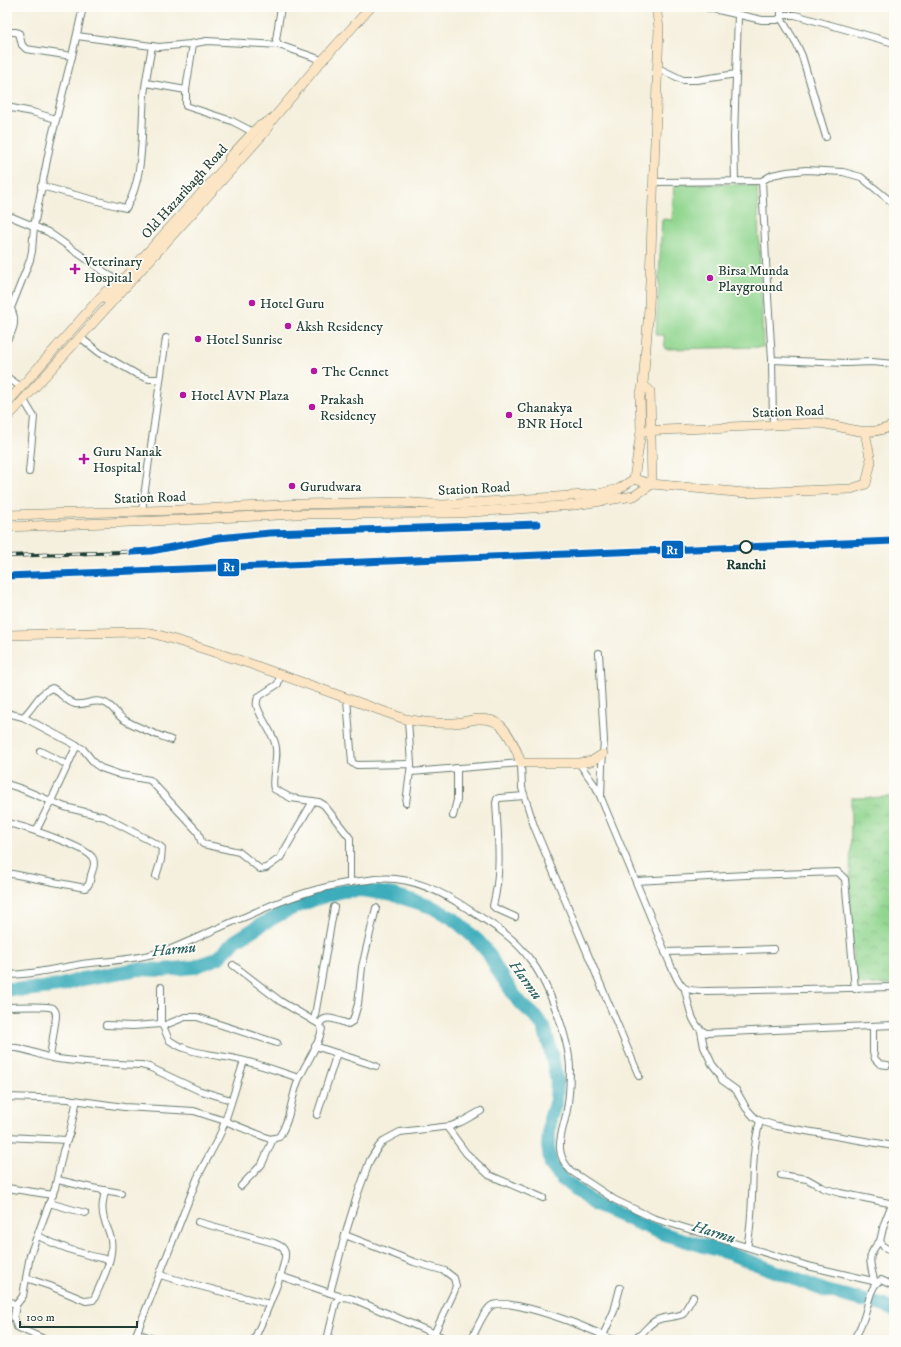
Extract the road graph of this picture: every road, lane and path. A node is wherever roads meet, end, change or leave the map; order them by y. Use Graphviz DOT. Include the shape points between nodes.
graph roads {
  1 [pos="83,7"];
  2 [pos="281,7"];
  3 [pos="371,7"];
  4 [pos="656,7"];
  5 [pos="705,7"];
  6 [pos="781,7"];
  7 [pos="738,15"];
  8 [pos="781,18"];
  9 [pos="7,32"];
  10 [pos="77,36"];
  11 [pos="894,43"];
  12 [pos="193,44"];
  13 [pos="278,45"];
  14 [pos="152,46"];
  15 [pos="72,56"];
  16 [pos="322,60"];
  17 [pos="658,68"];
  18 [pos="736,74"];
  19 [pos="146,83"];
  20 [pos="186,90"];
  21 [pos="7,107"];
  22 [pos="56,119"];
  23 [pos="272,120"];
  24 [pos="253,132"];
  25 [pos="826,137"];
  26 [pos="735,181"];
  27 [pos="762,181"];
  28 [pos="654,182"];
  29 [pos="41,186"];
  30 [pos="894,204"];
  31 [pos="7,215"];
  32 [pos="34,226"];
  33 [pos="116,280"];
  34 [pos="9,306"];
  35 [pos="82,338"];
  36 [pos="166,338"];
  37 [pos="7,340"];
  38 [pos="772,360"];
  39 [pos="894,364"];
  40 [pos="7,377"];
  41 [pos="160,378"];
  42 [pos="643,385"];
  43 [pos="21,387"];
  44 [pos="25,402"];
  45 [pos="7,403"];
  46 [pos="7,409"];
  47 [pos="7,418"];
  48 [pos="7,423"];
  49 [pos="773,425"];
  50 [pos="894,425"];
  51 [pos="641,431"];
  52 [pos="652,431"];
  53 [pos="865,432"];
  54 [pos="29,472"];
  55 [pos="634,479"];
  56 [pos="652,484"];
  57 [pos="142,511"];
  58 [pos="7,515"];
  59 [pos="7,527"];
  60 [pos="7,635"];
  61 [pos="598,653"];
  62 [pos="280,675"];
  63 [pos="347,699"];
  64 [pos="7,714"];
  65 [pos="23,717"];
  66 [pos="408,720"];
  67 [pos="171,740"];
  68 [pos="77,746"];
  69 [pos="40,751"];
  70 [pos="603,754"];
  71 [pos="520,763"];
  72 [pos="579,763"];
  73 [pos="411,764"];
  74 [pos="68,765"];
  75 [pos="457,768"];
  76 [pos="411,772"];
  77 [pos="7,784"];
  78 [pos="524,796"];
  79 [pos="601,798"];
  80 [pos="51,801"];
  81 [pos="313,801"];
  82 [pos="406,803"];
  83 [pos="453,816"];
  84 [pos="7,823"];
  85 [pos="36,831"];
  86 [pos="7,873"];
  87 [pos="156,876"];
  88 [pos="636,881"];
  89 [pos="350,883"];
  90 [pos="334,907"];
  91 [pos="376,908"];
  92 [pos="516,917"];
  93 [pos="774,949"];
  94 [pos="665,952"];
  95 [pos="233,965"];
  96 [pos="7,974"];
  97 [pos="161,987"];
  98 [pos="894,987"];
  99 [pos="855,989"];
  100 [pos="685,990"];
  101 [pos="7,1007"];
  102 [pos="316,1022"];
  103 [pos="106,1025"];
  104 [pos="162,1025"];
  105 [pos="894,1025"];
  106 [pos="873,1026"];
  107 [pos="702,1031"];
  108 [pos="277,1043"];
  109 [pos="315,1046"];
  110 [pos="7,1048"];
  111 [pos="337,1053"];
  112 [pos="50,1057"];
  113 [pos="244,1061"];
  114 [pos="887,1065"];
  115 [pos="376,1066"];
  116 [pos="639,1076"];
  117 [pos="299,1078"];
  118 [pos="7,1097"];
  119 [pos="74,1100"];
  120 [pos="231,1100"];
  121 [pos="481,1111"];
  122 [pos="317,1115"];
  123 [pos="225,1121"];
  124 [pos="760,1121"];
  125 [pos="447,1127"];
  126 [pos="7,1136"];
  127 [pos="273,1139"];
  128 [pos="67,1140"];
  129 [pos="894,1146"];
  130 [pos="781,1174"];
  131 [pos="58,1180"];
  132 [pos="241,1186"];
  133 [pos="7,1188"];
  134 [pos="105,1191"];
  135 [pos="121,1193"];
  136 [pos="53,1195"];
  137 [pos="543,1198"];
  138 [pos="893,1202"];
  139 [pos="49,1203"];
  140 [pos="85,1213"];
  141 [pos="198,1222"];
  142 [pos="345,1235"];
  143 [pos="38,1236"];
  144 [pos="880,1241"];
  145 [pos="747,1247"];
  146 [pos="894,1252"];
  147 [pos="109,1260"];
  148 [pos="160,1275"];
  149 [pos="280,1276"];
  150 [pos="26,1278"];
  151 [pos="876,1281"];
  152 [pos="894,1286"];
  153 [pos="620,1288"];
  154 [pos="330,1293"];
  155 [pos="342,1297"];
  156 [pos="693,1297"];
  157 [pos="7,1300"];
  158 [pos="269,1304"];
  159 [pos="16,1305"];
  160 [pos="137,1333"];
  161 [pos="434,1334"];
  162 [pos="602,1338"];
  163 [pos="46,1340"];
  164 [pos="134,1340"];
  165 [pos="156,1340"];
  166 [pos="254,1340"];
  167 [pos="326,1340"];
  168 [pos="449,1340"];
  169 [pos="471,1340"];
  170 [pos="617,1340"];
  171 [pos="627,1340"];
  172 [pos="853,1340"];
  1 -- 10 [label="street"];
  2 -- 13 [label="street" via="276,40"];
  3 -- 16 [label="street"];
  4 -- 17 [label="street" via="659,28"];
  5 -- 7 [label="street"];
  6 -- 8 [label="street"];
  7 -- 8 [label="street" via="762,20"];
  7 -- 18 [label="street"];
  8 -- 11 [label="street" via="785,15 796,15"];
  8 -- 25 [label="street" via="802,56"];
  9 -- 15 [label="street" via="19,33 22,45 26,49"];
  10 -- 14 [label="street"];
  10 -- 15 [label="street"];
  12 -- 13 [label="street" via="218,41"];
  12 -- 14 [label="street"];
  12 -- 20 [label="street"];
  13 -- 16 [label="street"];
  14 -- 19 [label="street"];
  15 -- 22 [label="street"];
  16 -- 23 [label="street"];
  17 -- 18 [label="street" via="683,80"];
  17 -- 28 [label="street"];
  18 -- 26 [label="street"];
  19 -- 20 [label="street"];
  19 -- 29 [label="street" via="139,170 126,208"];
  20 -- 24 [label="street" via="186,106 232,121"];
  21 -- 22 [label="street"];
  22 -- 29 [label="street"];
  23 -- 24 [label="street"];
  23 -- 35 [label="street" via="267,134"];
  23 -- 46 [label="street, Old Hazaribagh Road" via="261,128"];
  23 -- 47 [label="street" via="265,132"];
  24 -- 33 [label="street"];
  26 -- 27 [label="street"];
  26 -- 28 [label="street"];
  27 -- 30 [label="street" via="772,175 787,172 843,172 861,177"];
  27 -- 38 [label="street"];
  28 -- 42 [label="street"];
  29 -- 32 [label="street"];
  31 -- 32 [label="street"];
  32 -- 33 [label="street" via="57,238"];
  32 -- 34 [label="street" via="29,264"];
  33 -- 43 [label="street"];
  34 -- 37 [label="street" via="14,327"];
  35 -- 41 [label="street" via="100,353 138,374"];
  35 -- 44 [label="street"];
  36 -- 41 [label="street"];
  38 -- 39 [label="street"];
  38 -- 49 [label="street"];
  40 -- 43 [label="street"];
  41 -- 57 [label="street"];
  42 -- 51 [label="street" via="640,396"];
  42 -- 52 [label="street" via="650,391"];
  43 -- 45 [label="street"];
  44 -- 48 [label="street"];
  44 -- 54 [label="street" via="34,417"];
  49 -- 52 [label="street, Station Road"];
  49 -- 53 [label="street, Station Road" via="831,424"];
  50 -- 53 [label="street, Station Road" via="884,430"];
  51 -- 52 [label="street, Station Road"];
  51 -- 55 [label="street"];
  52 -- 56 [label="street"];
  53 -- 56 [label="street" via="870,462 866,484 851,489 745,493"];
  55 -- 56 [label="street"];
  55 -- 57 [label="street, Station Road" via="619,489 598,494 450,504 400,502"];
  56 -- 59 [label="street" via="634,496 575,505 464,513 296,514"];
  57 -- 58 [label="street, Station Road"];
  60 -- 62 [label="street" via="152,633"];
  61 -- 70 [label="street"];
  62 -- 63 [label="street"];
  62 -- 81 [label="street" via="278,684 257,700 257,706 276,748 273,785 276,791 291,798"];
  63 -- 66 [label="street"];
  63 -- 73 [label="street" via="352,763 357,766"];
  64 -- 65 [label="street"];
  65 -- 67 [label="street" via="44,692 52,688 75,704 94,701 105,703 111,706 118,716 132,724"];
  65 -- 68 [label="street"];
  66 -- 71 [label="street" via="455,723 479,719 492,721 500,725 509,736"];
  66 -- 73 [label="street"];
  68 -- 74 [label="street"];
  68 -- 81 [label="street" via="86,751 101,768 150,780 198,832 203,844 239,852 260,869 266,868 280,858"];
  69 -- 74 [label="street"];
  70 -- 72 [label="street" via="592,761"];
  70 -- 79 [label="street"];
  71 -- 72 [label="street"];
  71 -- 75 [label="street"];
  71 -- 78 [label="street"];
  72 -- 79 [label="street"];
  73 -- 76 [label="street"];
  74 -- 80 [label="street"];
  75 -- 76 [label="street"];
  75 -- 83 [label="street" via="457,800"];
  76 -- 82 [label="street"];
  77 -- 80 [label="street"];
  78 -- 92 [label="street" via="499,798 496,802 499,869 497,894 493,906"];
  78 -- 116 [label="street" via="534,826"];
  79 -- 88 [label="street"];
  80 -- 85 [label="street"];
  80 -- 87 [label="street" via="105,817 158,845 162,848 162,854"];
  81 -- 89 [label="street" via="324,805 350,838"];
  84 -- 85 [label="street"];
  85 -- 86 [label="street" via="91,856 94,864 87,887 81,888"];
  88 -- 94 [label="street"];
  88 -- 99 [label="street" via="838,872 845,879"];
  89 -- 96 [label="street" via="297,896 168,950 48,971"];
  89 -- 145 [label="street" via="382,878 420,884 451,898 500,931 525,953 540,976 558,1018 569,1053 566,1116 560,1135 565,1165 600,1191 653,1218"];
  90 -- 102 [label="street"];
  91 -- 102 [label="street" via="353,1021 348,1024 327,1018"];
  93 -- 94 [label="street"];
  94 -- 100 [label="street"];
  95 -- 102 [label="street" via="280,1001"];
  97 -- 104 [label="street"];
  98 -- 99 [label="street"];
  99 -- 100 [label="street"];
  100 -- 107 [label="street" via="695,1023"];
  101 -- 112 [label="street" via="54,1009 56,1017"];
  102 -- 109 [label="street" via="322,1031"];
  103 -- 104 [label="street"];
  104 -- 108 [label="street" via="186,1017 197,1017"];
  104 -- 113 [label="street" via="169,1040 181,1047 207,1055"];
  105 -- 106 [label="street"];
  106 -- 107 [label="street" via="723,1033"];
  106 -- 114 [label="street" via="875,1059 880,1064"];
  107 -- 124 [label="street" via="704,1047 722,1080 736,1090 749,1112"];
  109 -- 111 [label="street"];
  109 -- 117 [label="street"];
  110 -- 112 [label="street" via="17,1048"];
  111 -- 115 [label="street"];
  111 -- 122 [label="street"];
  112 -- 120 [label="street" via="145,1066 198,1090"];
  113 -- 117 [label="street"];
  113 -- 120 [label="street"];
  117 -- 127 [label="street" via="282,1133"];
  118 -- 119 [label="street"];
  119 -- 123 [label="street" via="189,1110"];
  119 -- 128 [label="street" via="76,1107"];
  120 -- 123 [label="street"];
  121 -- 125 [label="street"];
  123 -- 127 [label="street"];
  123 -- 148 [label="street" via="197,1179"];
  124 -- 129 [label="street"];
  124 -- 145 [label="street" via="754,1151 751,1223"];
  125 -- 137 [label="street" via="466,1153 489,1175"];
  125 -- 142 [label="street" via="400,1132 379,1146 370,1160"];
  126 -- 128 [label="street"];
  127 -- 132 [label="street" via="262,1164"];
  128 -- 131 [label="street"];
  130 -- 138 [label="street" via="807,1179 823,1188 840,1193"];
  131 -- 134 [label="street"];
  131 -- 136 [label="street"];
  133 -- 136 [label="street"];
  134 -- 135 [label="street"];
  134 -- 147 [label="street" via="102,1211 112,1240"];
  136 -- 139 [label="street"];
  138 -- 144 [label="street"];
  139 -- 140 [label="street"];
  139 -- 143 [label="street"];
  141 -- 149 [label="street" via="280,1246 284,1250 285,1261"];
  142 -- 154 [label="street"];
  142 -- 161 [label="street" via="445,1272 454,1278 454,1292"];
  143 -- 147 [label="street" via="79,1253"];
  143 -- 150 [label="street" via="30,1255"];
  144 -- 146 [label="street" via="884,1247"];
  144 -- 151 [label="street" via="869,1260"];
  145 -- 151 [label="street" via="825,1270"];
  147 -- 150 [label="street" via="95,1297 90,1301"];
  148 -- 158 [label="street"];
  148 -- 160 [label="street"];
  149 -- 154 [label="street"];
  149 -- 158 [label="street"];
  150 -- 159 [label="street" via="23,1296"];
  151 -- 152 [label="street" via="885,1281"];
  151 -- 172 [label="street" via="864,1319"];
  153 -- 162 [label="street" via="614,1311"];
  154 -- 155 [label="street"];
  155 -- 161 [label="street" via="351,1298"];
  155 -- 167 [label="street" via="336,1302"];
  156 -- 171 [label="street" via="682,1314 660,1318 639,1336"];
  157 -- 159 [label="street"];
  158 -- 166 [label="street"];
  159 -- 163 [label="street" via="16,1327"];
  160 -- 164 [label="street"];
  160 -- 165 [label="street"];
  161 -- 168 [label="street"];
  162 -- 169 [label="street" via="581,1326 528,1308 514,1304 498,1304 488,1310"];
  162 -- 170 [label="street"];
}
